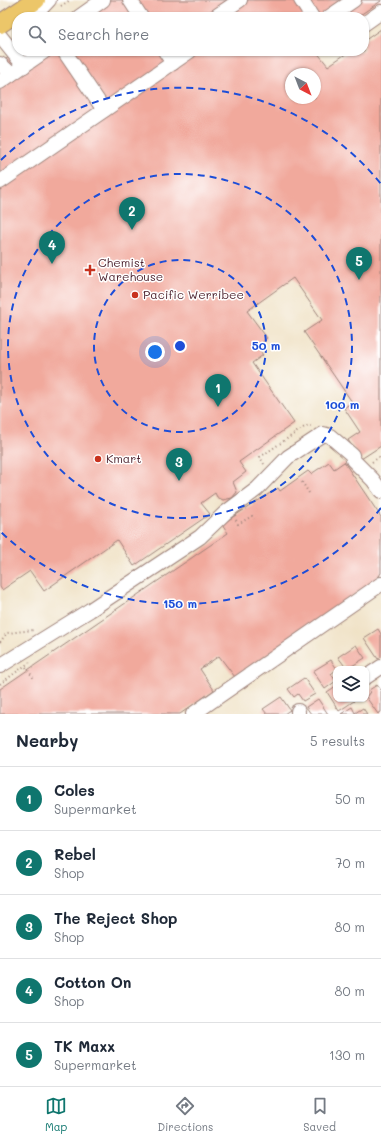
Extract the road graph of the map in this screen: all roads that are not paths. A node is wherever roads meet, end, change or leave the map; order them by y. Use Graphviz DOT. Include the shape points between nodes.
graph roads {
  1 [pos="36,0"];
  2 [pos="49,0"];
  3 [pos="103,0"];
  4 [pos="130,0"];
  5 [pos="240,0"];
  6 [pos="301,0"];
  7 [pos="354,0"];
  8 [pos="18,12"];
  9 [pos="38,12"];
  10 [pos="86,12"];
  11 [pos="138,12"];
  12 [pos="222,12"];
  13 [pos="309,12"];
  14 [pos="336,12"];
  15 [pos="381,12"];
  16 [pos="12,16"];
  17 [pos="369,20"];
  18 [pos="0,24"];
  19 [pos="0,36"];
  20 [pos="12,45"];
  21 [pos="19,56"];
  22 [pos="38,56"];
  23 [pos="67,56"];
  24 [pos="168,56"];
  25 [pos="183,56"];
  26 [pos="173,63"];
  27 [pos="0,64"];
  28 [pos="24,66"];
  29 [pos="6,78"];
  30 [pos="104,110"];
  31 [pos="0,182"];
  32 [pos="378,478"];
  33 [pos="381,492"];
  34 [pos="381,584"];
  35 [pos="41,633"];
  36 [pos="0,658"];
  37 [pos="0,666"];
  38 [pos="381,667"];
  39 [pos="369,675"];
  40 [pos="193,714"];
  1 -- 8 [label="main road"];
  2 -- 9 [label="street"];
  3 -- 10 [label="street"];
  4 -- 11 [label="street"];
  5 -- 12 [label="street"];
  6 -- 13 [label="street"];
  7 -- 14 [label="street"];
  15 -- 17 [label="street"];
  16 -- 18 [label="main road"];
  19 -- 20 [label="street"];
  21 -- 28 [label="street"];
  22 -- 28 [label="street"];
  23 -- 30 [label="street"];
  24 -- 26 [label="street"];
  25 -- 26 [label="street"];
  26 -- 30 [label="street"];
  27 -- 29 [label="street"];
  28 -- 29 [label="street"];
  30 -- 31 [label="street"];
  32 -- 33 [label="street"];
  32 -- 35 [label="street" via="353,460 352,455 330,436 323,434 288,457 257,489 225,513 200,537 90,610"];
  34 -- 40 [label="street"];
  35 -- 36 [label="street"];
  35 -- 37 [label="street"];
  38 -- 39 [label="street"];
}
